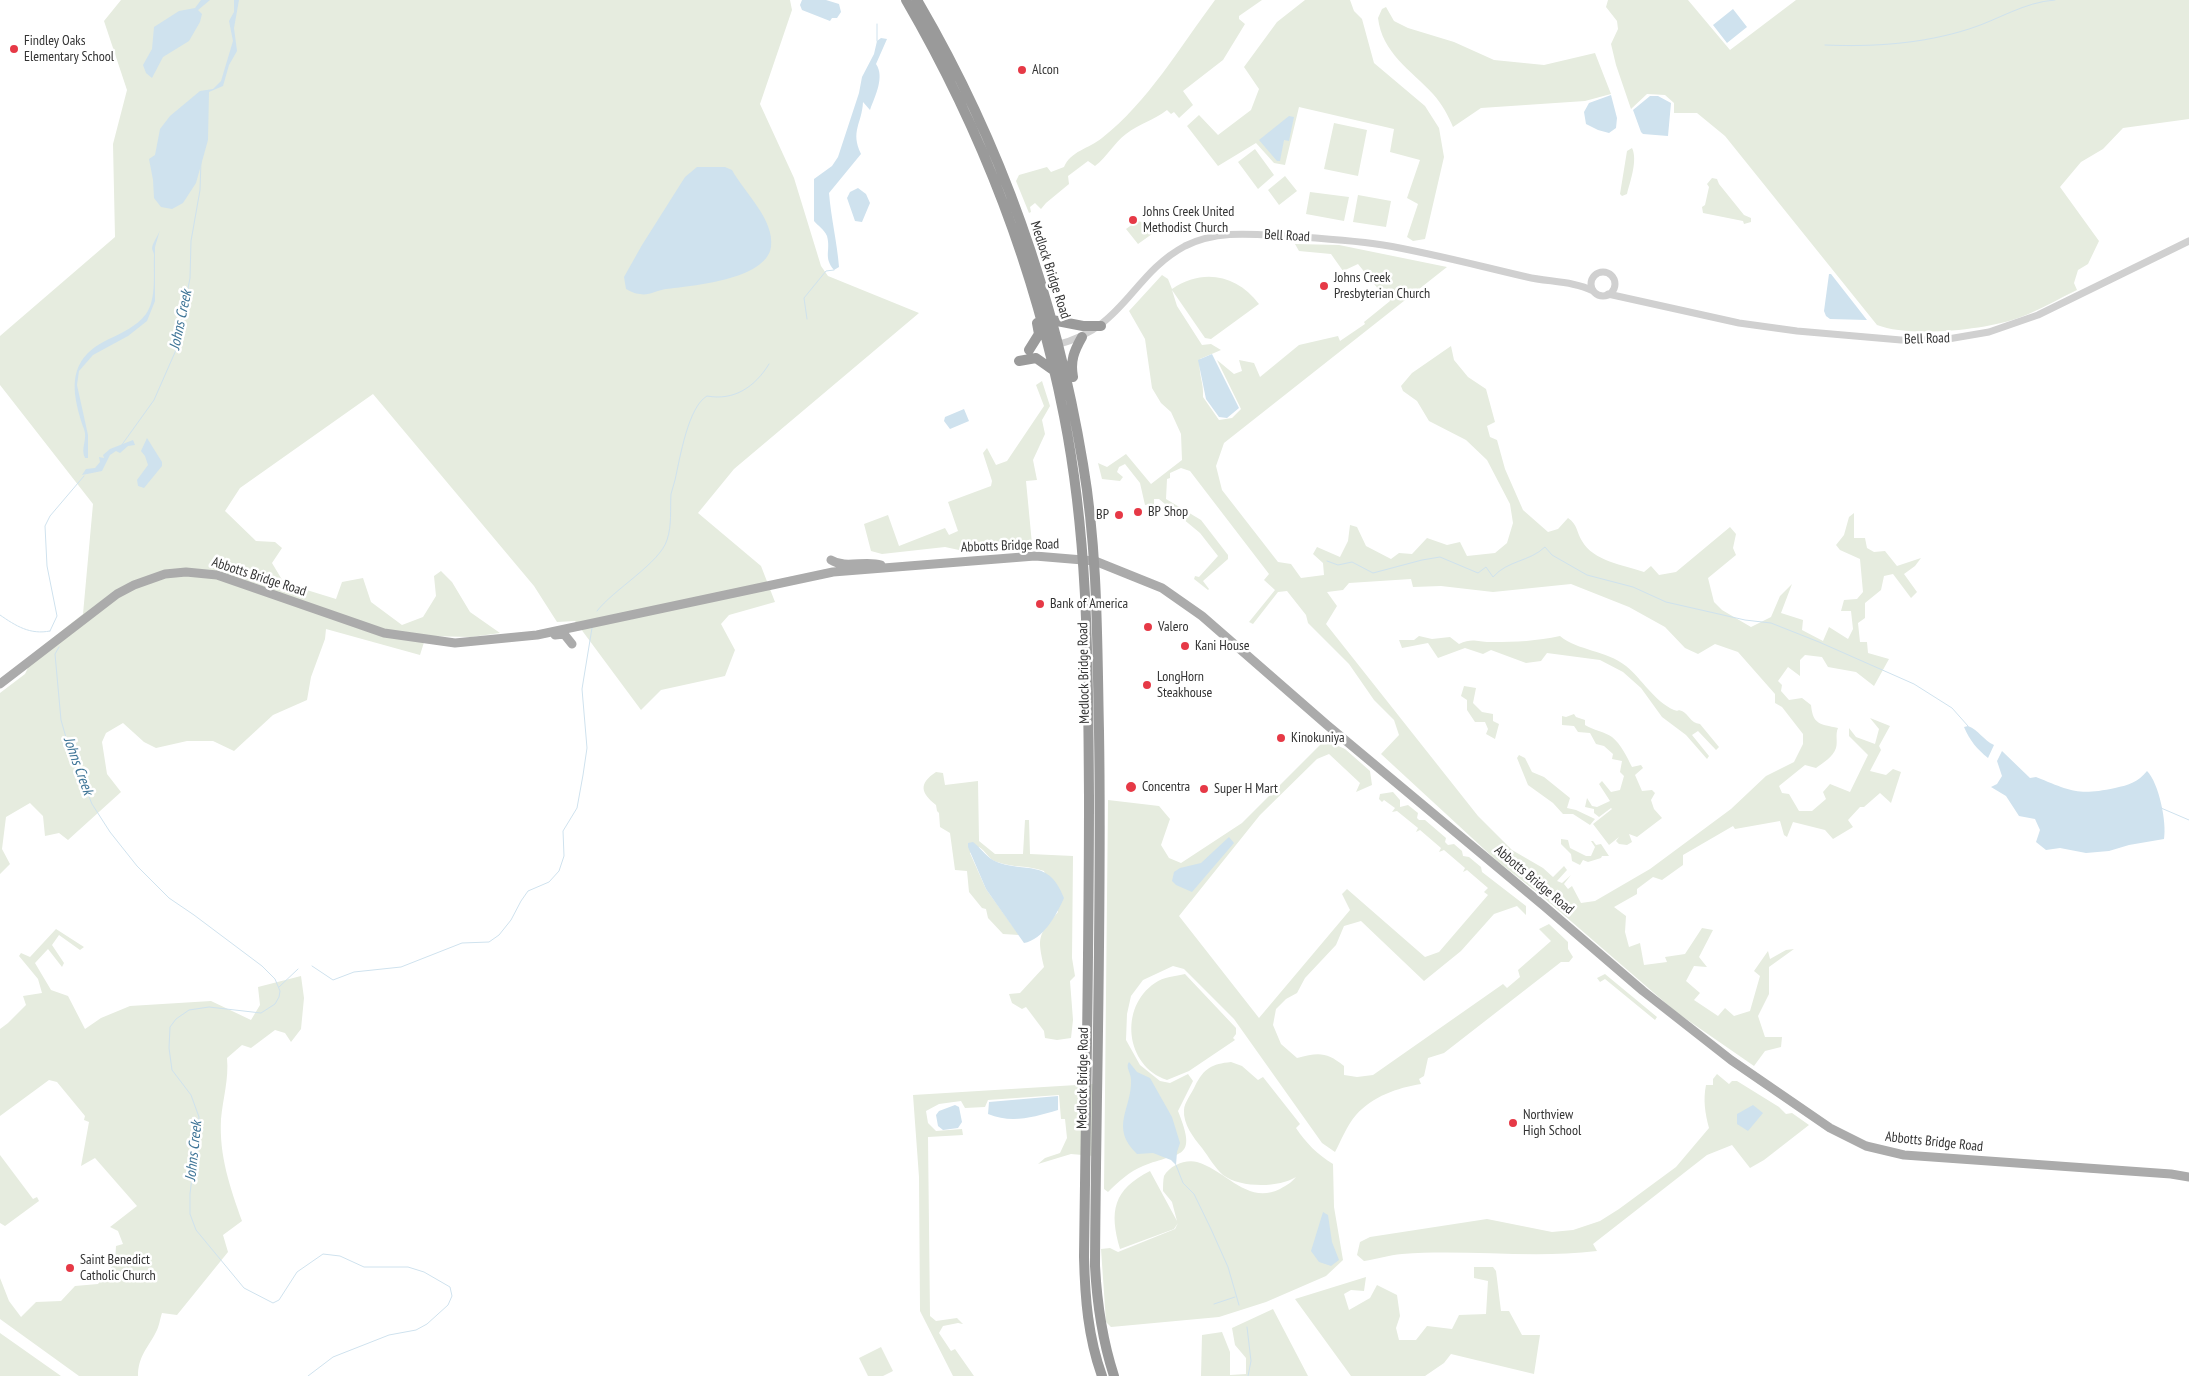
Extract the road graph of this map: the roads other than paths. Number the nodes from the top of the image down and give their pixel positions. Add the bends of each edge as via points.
1 (906, 0) edge
2 (917, 0) edge
3 (2189, 241) edge
4 (1022, 256) junction
5 (1594, 276) junction
6 (1614, 282) junction
7 (1560, 284) junction
8 (1593, 291) junction
9 (1608, 294) junction
10 (1646, 304) junction
11 (1052, 320) junction
12 (1101, 326) junction
13 (1082, 337) junction
14 (1053, 346) junction
15 (1029, 350) dead end
16 (1019, 361) dead end
17 (1054, 371) junction
18 (1076, 429) junction
19 (1083, 559) junction
20 (831, 560) dead end
21 (1095, 561) junction
22 (888, 567) junction
23 (537, 635) junction
24 (478, 642) junction
25 (572, 644) dead end
26 (517, 647) dead end
27 (0, 684) edge
28 (1910, 1147) dead end
29 (1967, 1160) junction
30 (2189, 1177) edge
31 (1102, 1376) edge
32 (1114, 1376) edge

1 - 4 highway, Medlock Bridge Road via 972,126
2 - 11 highway, Medlock Bridge Road via 985,128 1034,259
3 - 10 street, Bell Road via 2038,315 2003,328 1954,338 1901,340 1797,331
4 - 14 highway, Medlock Bridge Road
4 - 15 highway via 1022,270 1039,330 1038,338
5 - 6 street, Bell Road via 1607,272
5 - 7 street, Bell Road
5 - 8 street via 1591,283
6 - 9 street
6 - 10 street, Bell Road
7 - 8 street, Bell Road via 1579,285
7 - 12 street, Bell Road via 1384,245 1322,238 1226,234 1196,242 1169,256
8 - 9 street, Bell Road via 1603,296
9 - 10 street, Bell Road via 1622,295
11 - 12 highway
11 - 14 highway, Medlock Bridge Road
12 - 13 street, Bell Road
13 - 14 street, Bell Road
13 - 18 highway via 1070,365 1080,415
14 - 17 highway, Medlock Bridge Road
14 - 18 highway, Medlock Bridge Road
16 - 17 highway via 1036,358
17 - 19 highway, Medlock Bridge Road via 1070,450
18 - 21 highway, Medlock Bridge Road
19 - 21 main road, Abbotts Bridge Road
19 - 22 main road, Abbotts Bridge Road via 1035,556
19 - 31 highway, Medlock Bridge Road via 1088,652 1089,929 1084,1263 1085,1304 1093,1350
20 - 22 main road, Abbotts Bridge Road via 838,564 868,562
21 - 29 main road, Abbotts Bridge Road via 1158,586 1202,616 1643,991 1783,1097 1830,1128 1866,1146 1904,1155
21 - 32 highway, Medlock Bridge Road via 1099,769 1094,1266 1104,1344
22 - 23 main road, Abbotts Bridge Road via 800,578
23 - 24 main road, Abbotts Bridge Road
23 - 25 main road, Abbotts Bridge Road via 541,638 564,634
24 - 26 main road, Abbotts Bridge Road via 484,646 508,643
24 - 27 main road, Abbotts Bridge Road via 431,641 384,633 217,575 186,572 151,578 117,594
28 - 29 main road via 1916,1151
29 - 30 main road, Abbotts Bridge Road

